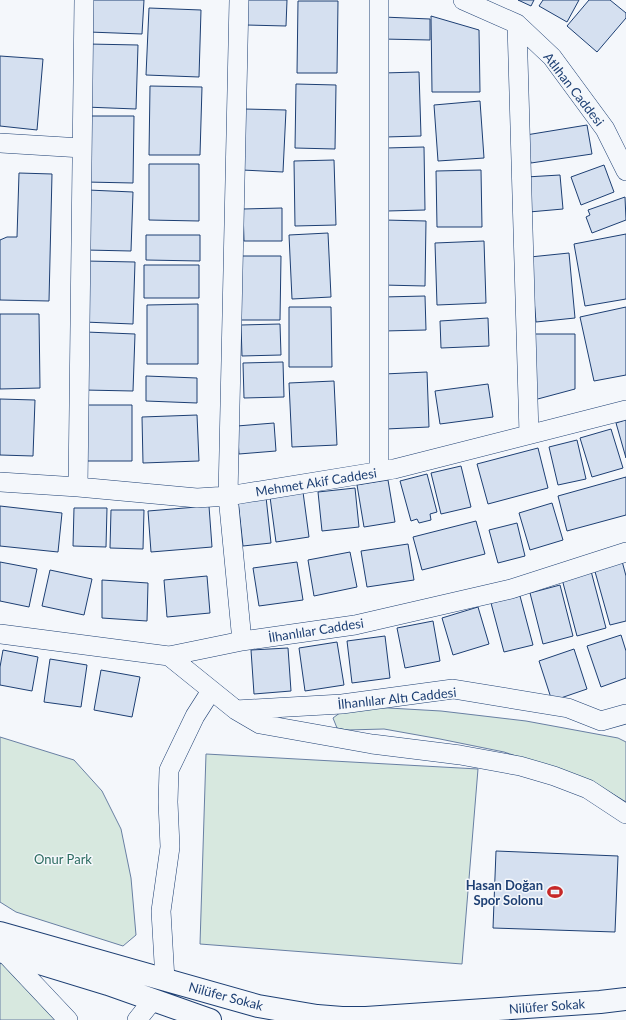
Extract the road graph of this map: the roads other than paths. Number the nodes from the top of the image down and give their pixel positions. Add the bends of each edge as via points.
1 (84, 0) edge
2 (239, 0) edge
3 (378, 0) edge
4 (463, 0) edge
5 (518, 24) junction
6 (0, 143) edge
7 (82, 148) junction
8 (626, 171) edge
9 (626, 410) edge
10 (529, 434) junction
11 (379, 471) junction
12 (0, 482) edge
13 (78, 487) junction
14 (228, 496) junction
15 (626, 552) edge
16 (0, 634) edge
17 (242, 641) junction
18 (169, 656) junction
19 (210, 691) junction
20 (236, 710) junction
21 (626, 714) edge
22 (626, 814) edge
23 (1, 946) edge
24 (165, 980) junction
25 (626, 999) edge
26 (153, 1000) junction
27 (68, 1020) edge
28 (137, 1020) edge
29 (210, 1020) edge

1 - 7 street
2 - 14 street
3 - 11 street
4 - 5 street, Atlıhan Caddesi
5 - 8 street, Atlıhan Caddesi via 552,57 605,129
5 - 10 street
6 - 7 street
7 - 13 street
9 - 10 street, Mehmet Akif Caddesi
10 - 11 street, Mehmet Akif Caddesi
11 - 14 street, Mehmet Akif Caddesi
12 - 13 street, Mehmet Akif Caddesi
13 - 14 street, Mehmet Akif Caddesi via 198,498
14 - 17 street
15 - 17 street, İlhanlılar Caddesi via 511,589 355,625
16 - 18 street, İlhanlılar Caddesi
17 - 18 street, İlhanlılar Caddesi
18 - 19 street
19 - 20 street
19 - 24 street via 169,770 170,847 161,911
20 - 21 street, İlhanlılar Altı Caddesi via 342,704 453,689 568,708 601,721
20 - 22 street via 260,724 520,766 588,790
23 - 24 main road, Nilüfer Sokak
23 - 26 main road, Nilüfer Sokak
23 - 27 street
24 - 25 main road, Nilüfer Sokak via 258,1006 342,1018 374,1018
26 - 28 street
26 - 29 main road, Nilüfer Sokak

